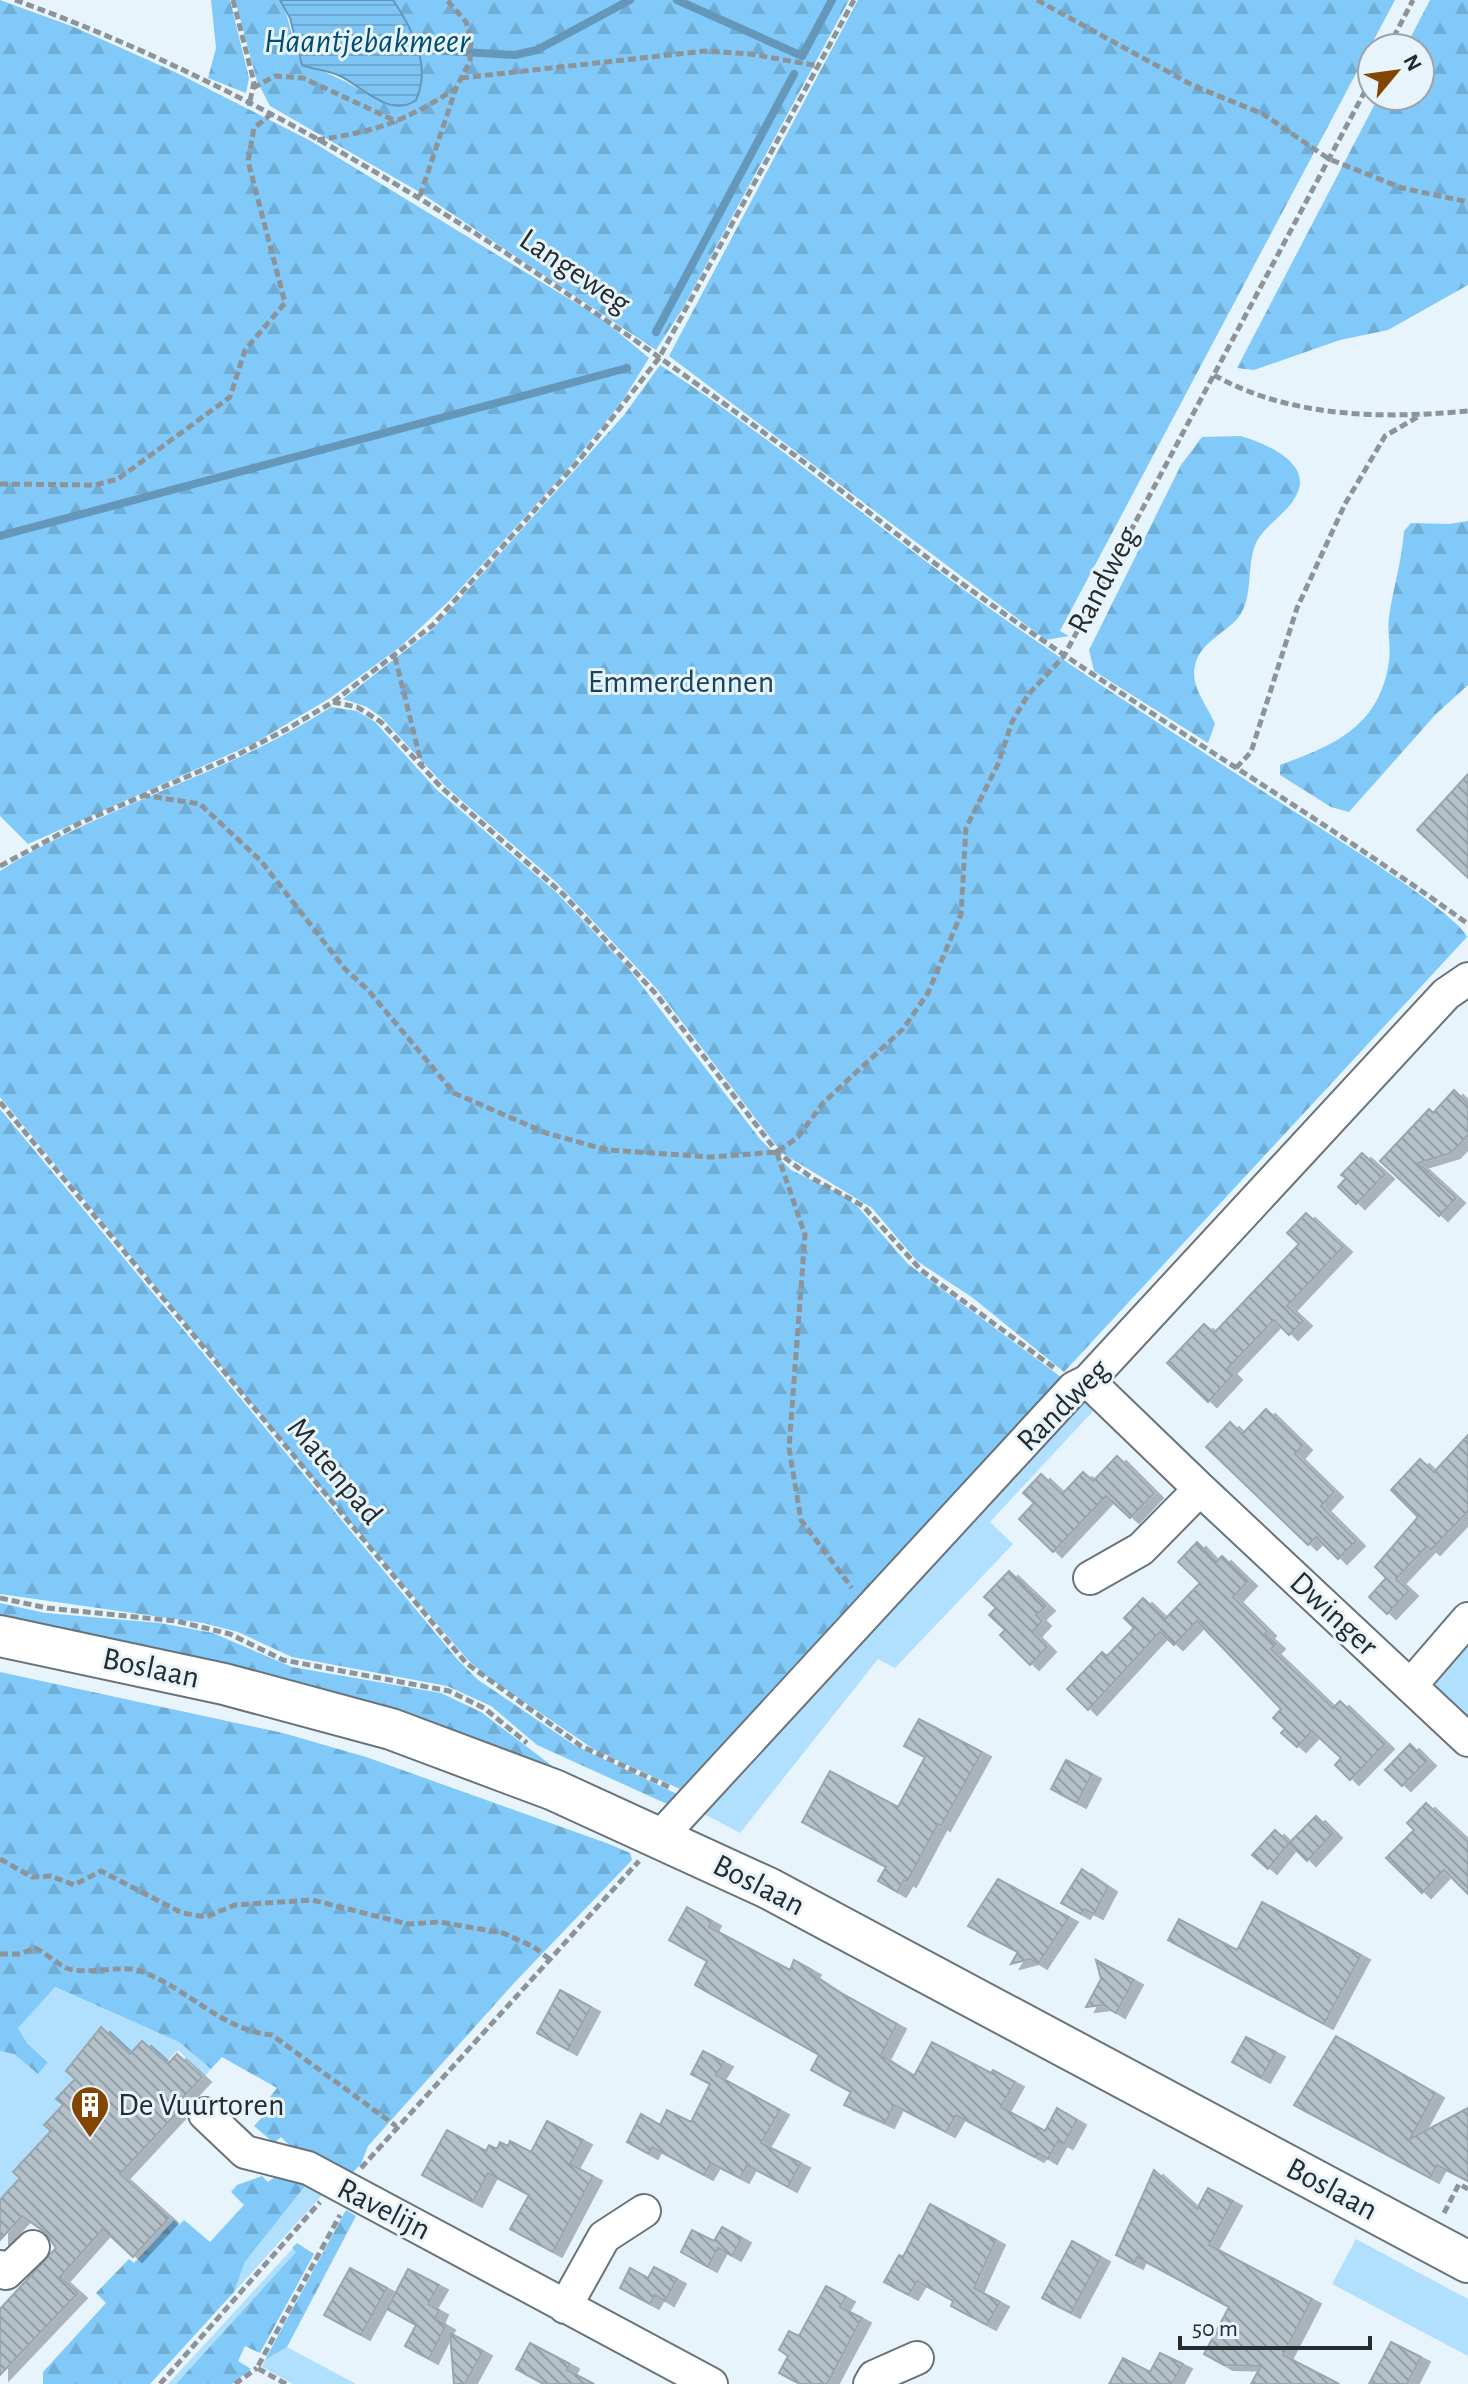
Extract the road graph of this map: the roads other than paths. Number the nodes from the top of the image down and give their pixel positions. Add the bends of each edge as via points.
1 (1468, 979) edge
2 (1081, 1385) junction
3 (1200, 1489) junction
4 (1090, 1578) dead end
5 (1468, 1619) edge
6 (0, 1636) edge
7 (1411, 1685) junction
8 (1468, 1740) edge
9 (653, 1846) junction
10 (205, 2114) dead end
11 (644, 2211) dead end
12 (33, 2247) dead end
13 (1468, 2262) edge
14 (0, 2267) edge
15 (565, 2307) junction
16 (917, 2358) dead end
17 (711, 2384) edge
18 (870, 2384) edge

1 - 2 street, Randweg via 1446,994
2 - 3 street, Dwinger
2 - 9 street, Randweg
3 - 4 street via 1141,1549
3 - 7 street, Dwinger
5 - 7 street
6 - 9 main road, Boslaan via 224,1684 391,1729 554,1790
7 - 8 street, Dwinger
9 - 13 main road, Boslaan via 768,1888
10 - 15 street, Ravelijn via 245,2152 308,2168
11 - 15 street via 604,2237
12 - 14 street via 6,2273
15 - 17 street, Ravelijn
16 - 18 street via 874,2377

